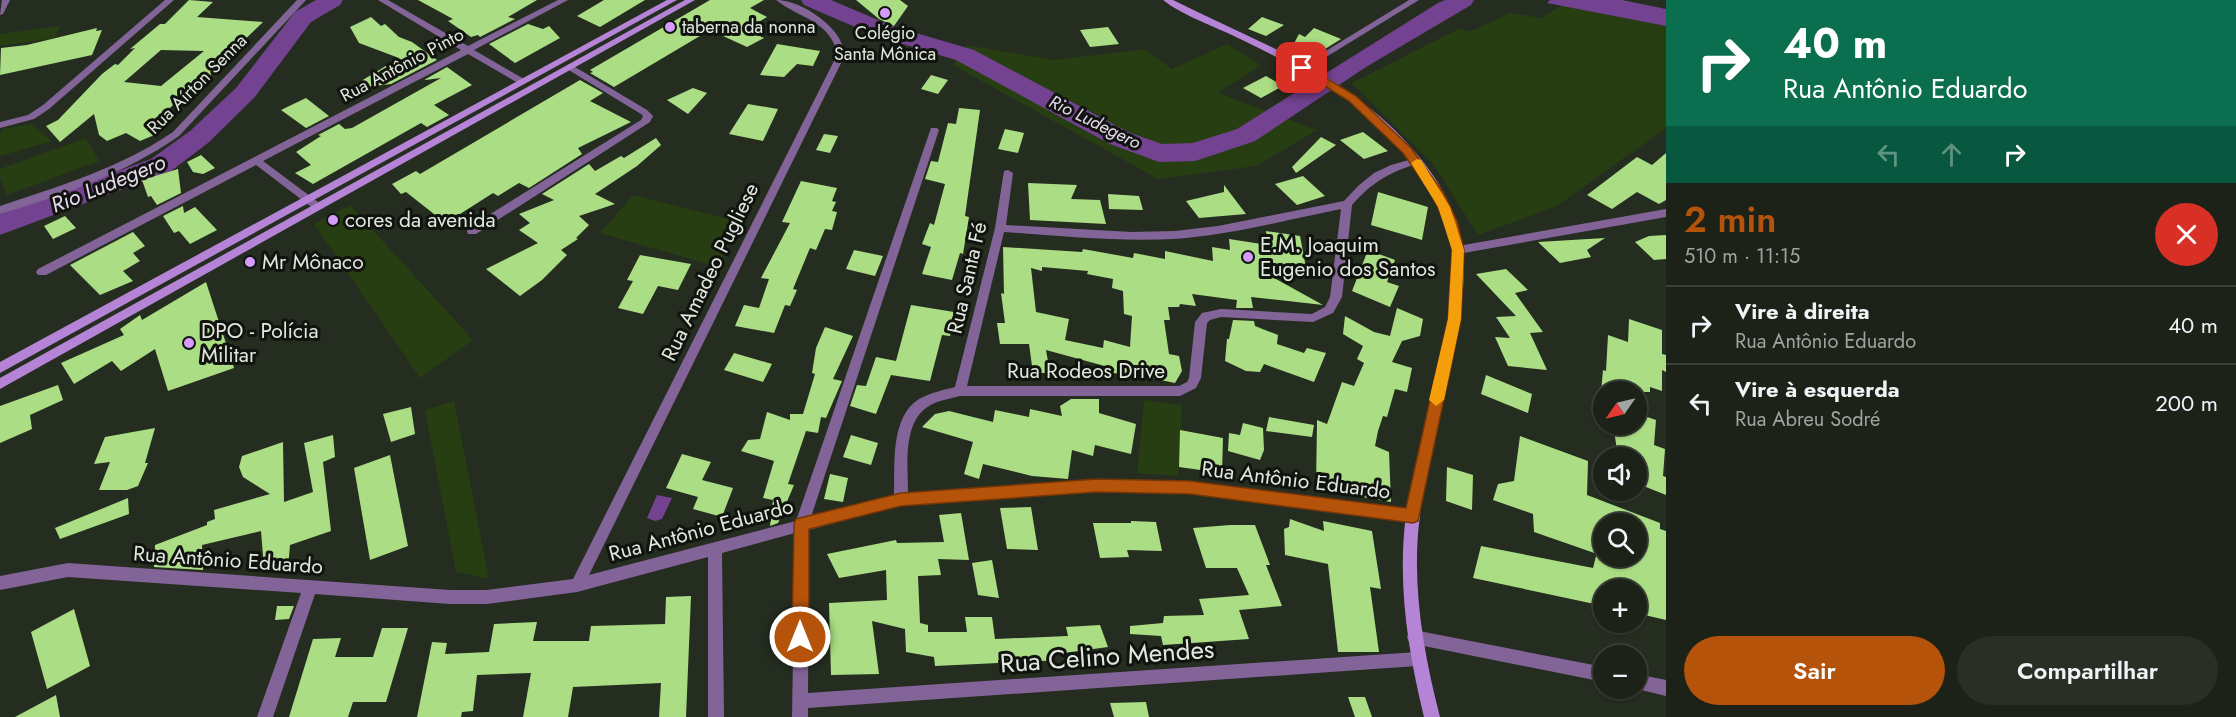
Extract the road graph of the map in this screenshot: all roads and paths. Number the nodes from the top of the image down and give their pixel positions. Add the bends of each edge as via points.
1 (6, 0) edge
2 (170, 0) edge
3 (302, 0) edge
4 (382, 0) edge
5 (564, 0) edge
6 (673, 0) edge
7 (691, 0) edge
8 (780, 0) edge
9 (1167, 0) edge
10 (1415, 0) edge
11 (0, 12) edge
12 (466, 49) junction
13 (570, 67) junction
14 (1302, 68) junction
15 (521, 81) junction
16 (0, 125) edge
17 (934, 130) dead end
18 (1416, 161) junction
19 (257, 162) junction
20 (1008, 173) dead end
21 (307, 199) junction
22 (1347, 204) junction
23 (318, 207) junction
24 (0, 210) edge
25 (1666, 213) edge
26 (1000, 228) junction
27 (472, 231) dead end
28 (1458, 250) junction
29 (42, 272) dead end
30 (0, 368) edge
31 (0, 384) edge
32 (960, 391) junction
33 (901, 499) junction
34 (1413, 516) junction
35 (802, 524) junction
36 (715, 548) junction
37 (0, 583) edge
38 (577, 585) junction
39 (310, 587) junction
40 (1414, 637) junction
41 (1417, 659) junction
42 (1593, 673) edge
43 (1647, 684) edge
44 (1666, 688) edge
45 (800, 709) edge
46 (265, 717) edge
47 (716, 717) edge
48 (1432, 717) edge

1 - 11 street
2 - 16 street via 150,11 46,107 30,117
3 - 24 street, Rua Aírton Senna via 176,134 161,145 113,170
4 - 12 street
5 - 12 street, Rua Antônio Pinto
6 - 15 main road
7 - 13 main road
8 - 38 street, Rua Amadeo Pugliese via 837,38 841,56
9 - 14 main road
10 - 14 street
12 - 15 street
12 - 19 street, Rua Antônio Pinto
13 - 23 main road
13 - 27 street via 644,112 648,116 645,122
14 - 18 main road via 1331,84 1377,119
15 - 21 main road
17 - 35 street
18 - 22 street via 1382,170
18 - 28 main road via 1437,192
19 - 21 street
19 - 29 street, Rua Antônio Pinto
20 - 26 street, Rua Santa Fé
21 - 23 street
21 - 30 main road
22 - 26 street via 1176,235
22 - 32 street, Rua Rodeos Drive via 1336,297 1329,310 1313,318 1221,313 1206,316 1201,322 1195,378 1186,388 1165,392
23 - 31 main road
25 - 28 street
26 - 32 street, Rua Santa Fé
28 - 34 main road via 1454,319
32 - 33 street, Rua Rodeos Drive via 933,398 918,407 909,421 903,442
33 - 34 street, Rua Antônio Eduardo via 1097,485 1190,487
33 - 35 street, Rua Antônio Eduardo
34 - 40 main road via 1410,586
35 - 36 street, Rua Antônio Eduardo
35 - 45 street
36 - 38 street, Rua Antônio Eduardo
36 - 47 street
37 - 39 street, Rua Antônio Eduardo via 68,570
38 - 39 street, Rua Antônio Eduardo via 487,597
39 - 46 street
40 - 41 main road
40 - 42 street
41 - 45 street, Rua Celino Mendes
41 - 48 main road
43 - 44 street

